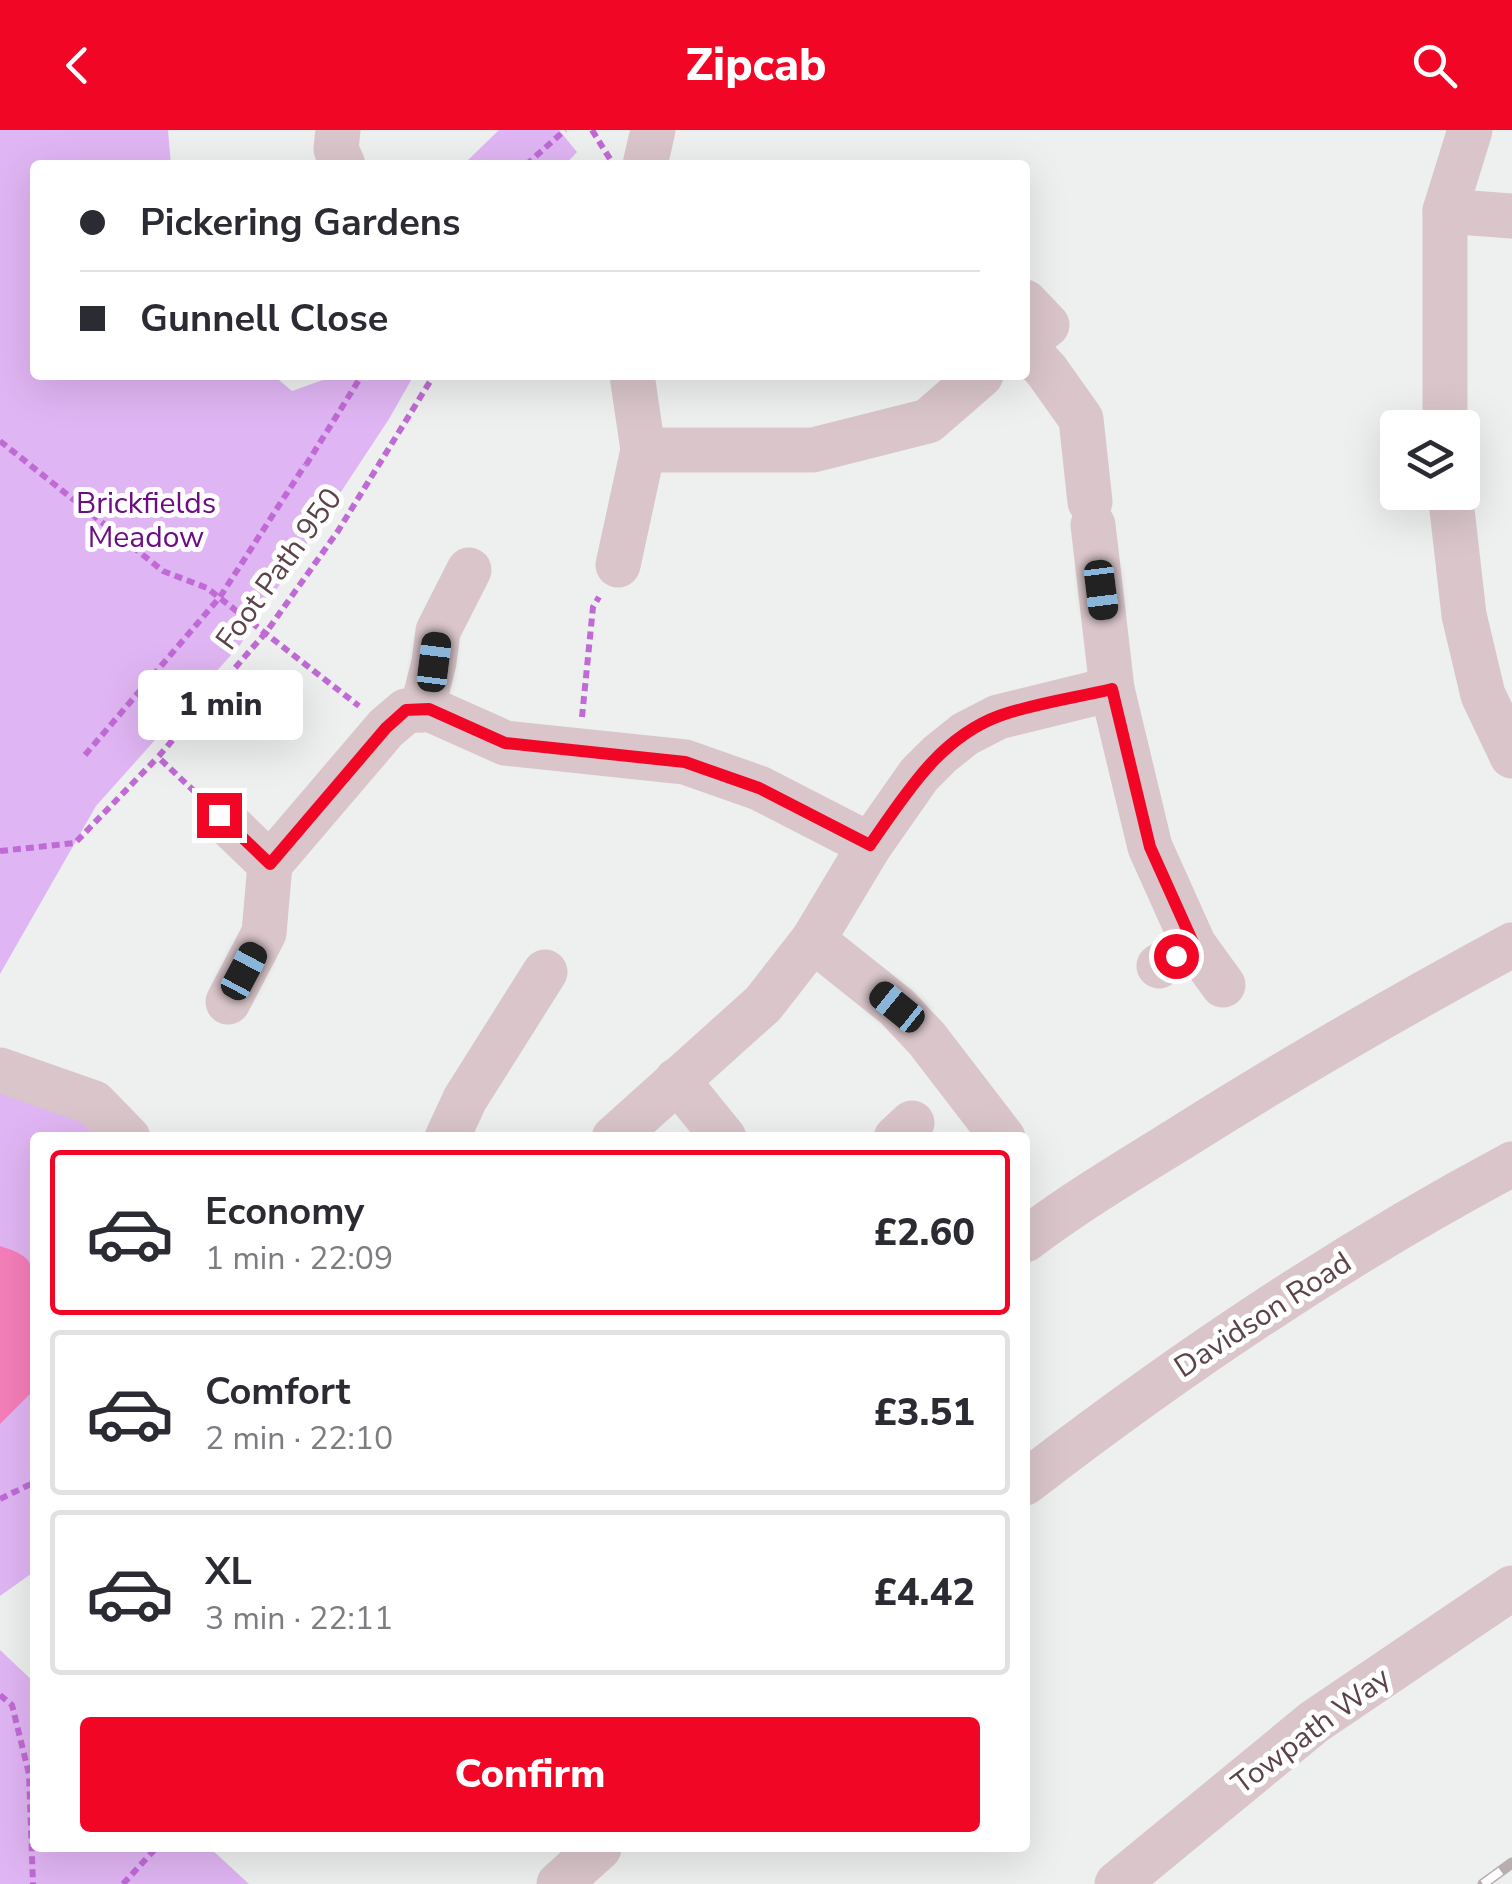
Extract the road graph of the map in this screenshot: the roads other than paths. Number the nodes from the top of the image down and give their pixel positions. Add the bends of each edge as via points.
1 (338, 130) edge
2 (654, 130) edge
3 (1470, 130) edge
4 (341, 160) edge
5 (646, 160) edge
6 (1445, 211) junction
7 (1512, 216) edge
8 (1030, 307) edge
9 (1030, 341) edge
10 (1030, 351) edge
11 (633, 380) edge
12 (975, 380) edge
13 (1445, 410) edge
14 (643, 450) junction
15 (1452, 510) edge
16 (618, 566) road end
17 (468, 570) dead end
18 (1112, 689) junction
19 (404, 719) junction
20 (1512, 756) edge
21 (219, 815) road end
22 (870, 845) junction
23 (270, 864) junction
24 (813, 940) junction
25 (1512, 945) edge
26 (545, 972) dead end
27 (1222, 985) dead end
28 (228, 1002) dead end
29 (0, 1070) edge
30 (678, 1080) junction
31 (456, 1118) edge
32 (122, 1132) edge
33 (621, 1132) edge
34 (719, 1132) edge
35 (998, 1132) edge
36 (1512, 1164) edge
37 (1030, 1236) edge
38 (1030, 1479) edge
39 (1512, 1588) edge
40 (595, 1852) edge
41 (559, 1884) edge
42 (1117, 1884) edge

1 - 4 street
2 - 5 street
3 - 6 street
6 - 7 street
6 - 13 street
8 - 9 street via 1047,326
10 - 18 street via 1081,419
11 - 14 street
12 - 14 street via 928,420 813,450
14 - 16 street
15 - 20 street via 1468,630 1484,695
17 - 19 street via 438,631 434,662
18 - 22 street via 998,716 966,734 919,775
18 - 27 street via 1176,956
19 - 22 street via 429,709 505,743 685,762 759,788
19 - 23 street
21 - 23 street
22 - 24 street
23 - 28 street via 264,933
24 - 30 street via 762,1004
24 - 35 street via 897,1007
25 - 37 street via 1270,1082
26 - 31 street
29 - 32 street via 94,1102
30 - 33 street
30 - 34 street
36 - 38 street, Davidson Road via 1336,1267 1137,1396
39 - 42 street, Towpath Way via 1314,1722
40 - 41 street

